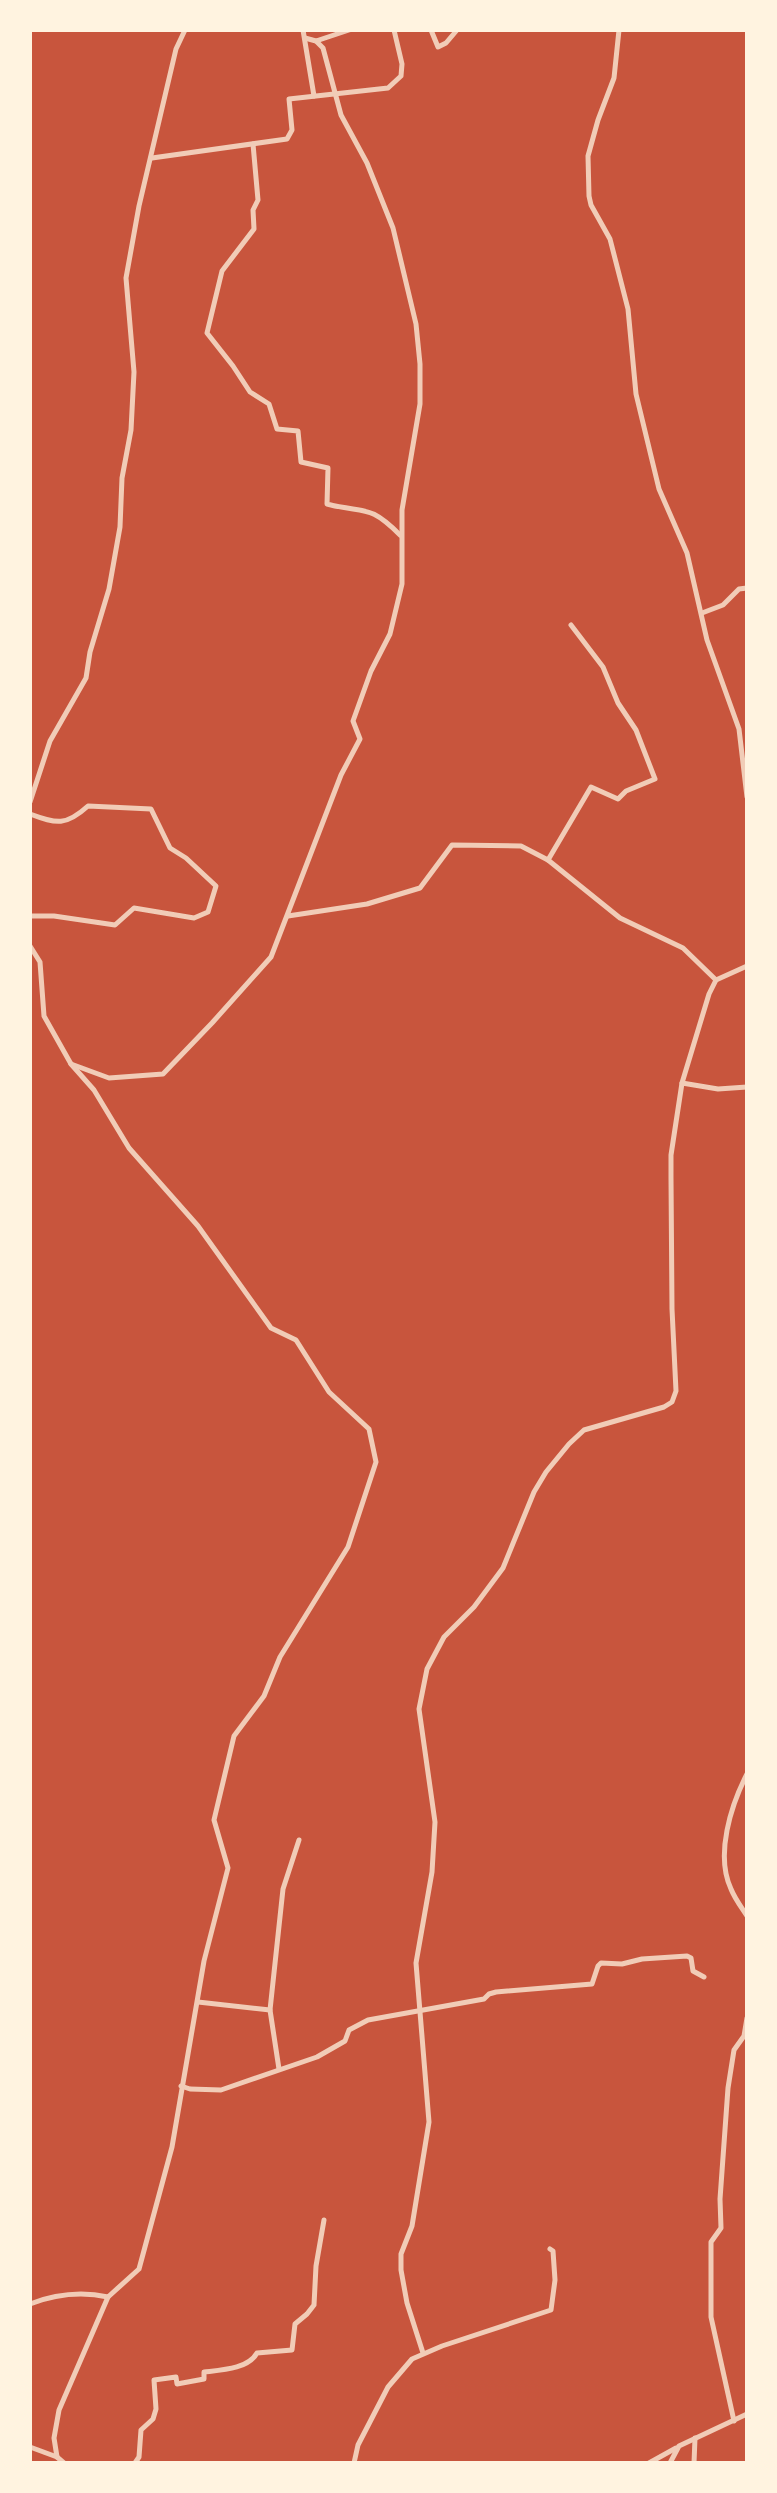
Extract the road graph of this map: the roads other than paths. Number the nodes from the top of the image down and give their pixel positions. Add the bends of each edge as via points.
1 (185, 30) edge
2 (303, 30) edge
3 (349, 30) edge
4 (394, 30) edge
5 (431, 30) edge
6 (457, 30) edge
7 (619, 30) edge
8 (305, 38) junction
9 (316, 41) junction
10 (335, 94) junction
11 (314, 96) junction
12 (253, 144) junction
13 (152, 158) junction
14 (401, 536) junction
15 (747, 588) edge
16 (702, 613) junction
17 (571, 625) dead end
18 (747, 797) edge
19 (30, 802) edge
20 (30, 814) edge
21 (548, 860) junction
22 (30, 916) edge
23 (288, 916) junction
24 (30, 946) edge
25 (747, 966) edge
26 (716, 980) junction
27 (71, 1064) junction
28 (682, 1083) junction
29 (747, 1087) edge
30 (747, 1774) edge
31 (299, 1840) dead end
32 (747, 1916) edge
33 (704, 1977) dead end
34 (198, 2002) junction
35 (270, 2010) junction
36 (419, 2010) junction
37 (747, 2018) edge
38 (279, 2069) junction
39 (181, 2086) junction
40 (324, 2220) dead end
41 (550, 2249) dead end
42 (108, 2297) junction
43 (30, 2304) edge
44 (423, 2353) junction
45 (747, 2414) edge
46 (734, 2421) junction
47 (695, 2438) junction
48 (679, 2446) junction
49 (30, 2447) edge
50 (57, 2457) junction
51 (64, 2463) edge
52 (135, 2463) edge
53 (354, 2463) edge
54 (649, 2463) edge
55 (670, 2463) edge
56 (694, 2463) edge

1 - 13 street
2 - 8 street
3 - 9 street
4 - 10 street via 401,76 388,88
5 - 6 street via 438,47
7 - 16 street via 614,78 588,156 589,196 610,239 628,309 636,394 659,489 687,553
8 - 9 street
8 - 11 street
9 - 10 street via 323,48
10 - 11 street
10 - 14 street via 389,214 416,324 420,404
11 - 12 street via 289,99 292,130 287,139
12 - 13 street
12 - 14 street via 258,200 254,229 222,271 207,333 250,392 269,404 277,429 298,431 302,463 328,468 327,504 370,510
13 - 19 street via 126,278 134,372 131,430 109,589 86,678 50,741
14 - 23 street via 402,584 390,634 353,721 360,739 341,775
15 - 16 street
16 - 18 street via 739,729
17 - 21 street via 603,667 655,779 618,799 591,787
20 - 22 street via 55,823 75,818 88,806 151,809 170,848 216,886 208,912 194,918 134,908 115,925
21 - 23 street via 521,846 452,845 420,888 367,904
21 - 26 street via 620,918 683,948
23 - 27 street via 271,957 163,1074 109,1078
24 - 27 street via 40,962 44,1016
25 - 26 street
26 - 28 street
27 - 34 street via 94,1090 129,1148 198,1226 271,1328 296,1340 329,1392 369,1429 376,1462 348,1547 280,1657 264,1696 234,1736 214,1820 228,1868
28 - 29 street
28 - 36 street via 671,1155 676,1391 672,1402 584,1430 569,1444 534,1492 503,1568 444,1637 427,1669 419,1709 435,1822 416,1963
30 - 32 street via 729,1823 724,1862 729,1887
31 - 35 street via 283,1889
33 - 36 street via 693,1971 687,1956 601,1963 592,1984 496,1992 484,1999
34 - 35 street
34 - 39 street
35 - 38 street
36 - 38 street via 368,2020 349,2030 334,2049
36 - 44 street via 429,2122 401,2270
37 - 46 street via 734,2050 721,2228 711,2242 711,2317
38 - 39 street via 221,2090
39 - 42 street via 172,2147 139,2269
40 - 52 street via 314,2305 295,2324 292,2350 257,2353 245,2365 204,2372 204,2379 177,2384 176,2377 154,2380 156,2409 141,2430
41 - 44 street via 555,2280 551,2310
42 - 43 street via 78,2292
42 - 50 street via 59,2410
44 - 53 street via 388,2387
45 - 46 street
46 - 47 street
47 - 48 street
47 - 56 street
48 - 54 street
48 - 55 street
49 - 50 street
50 - 51 street

